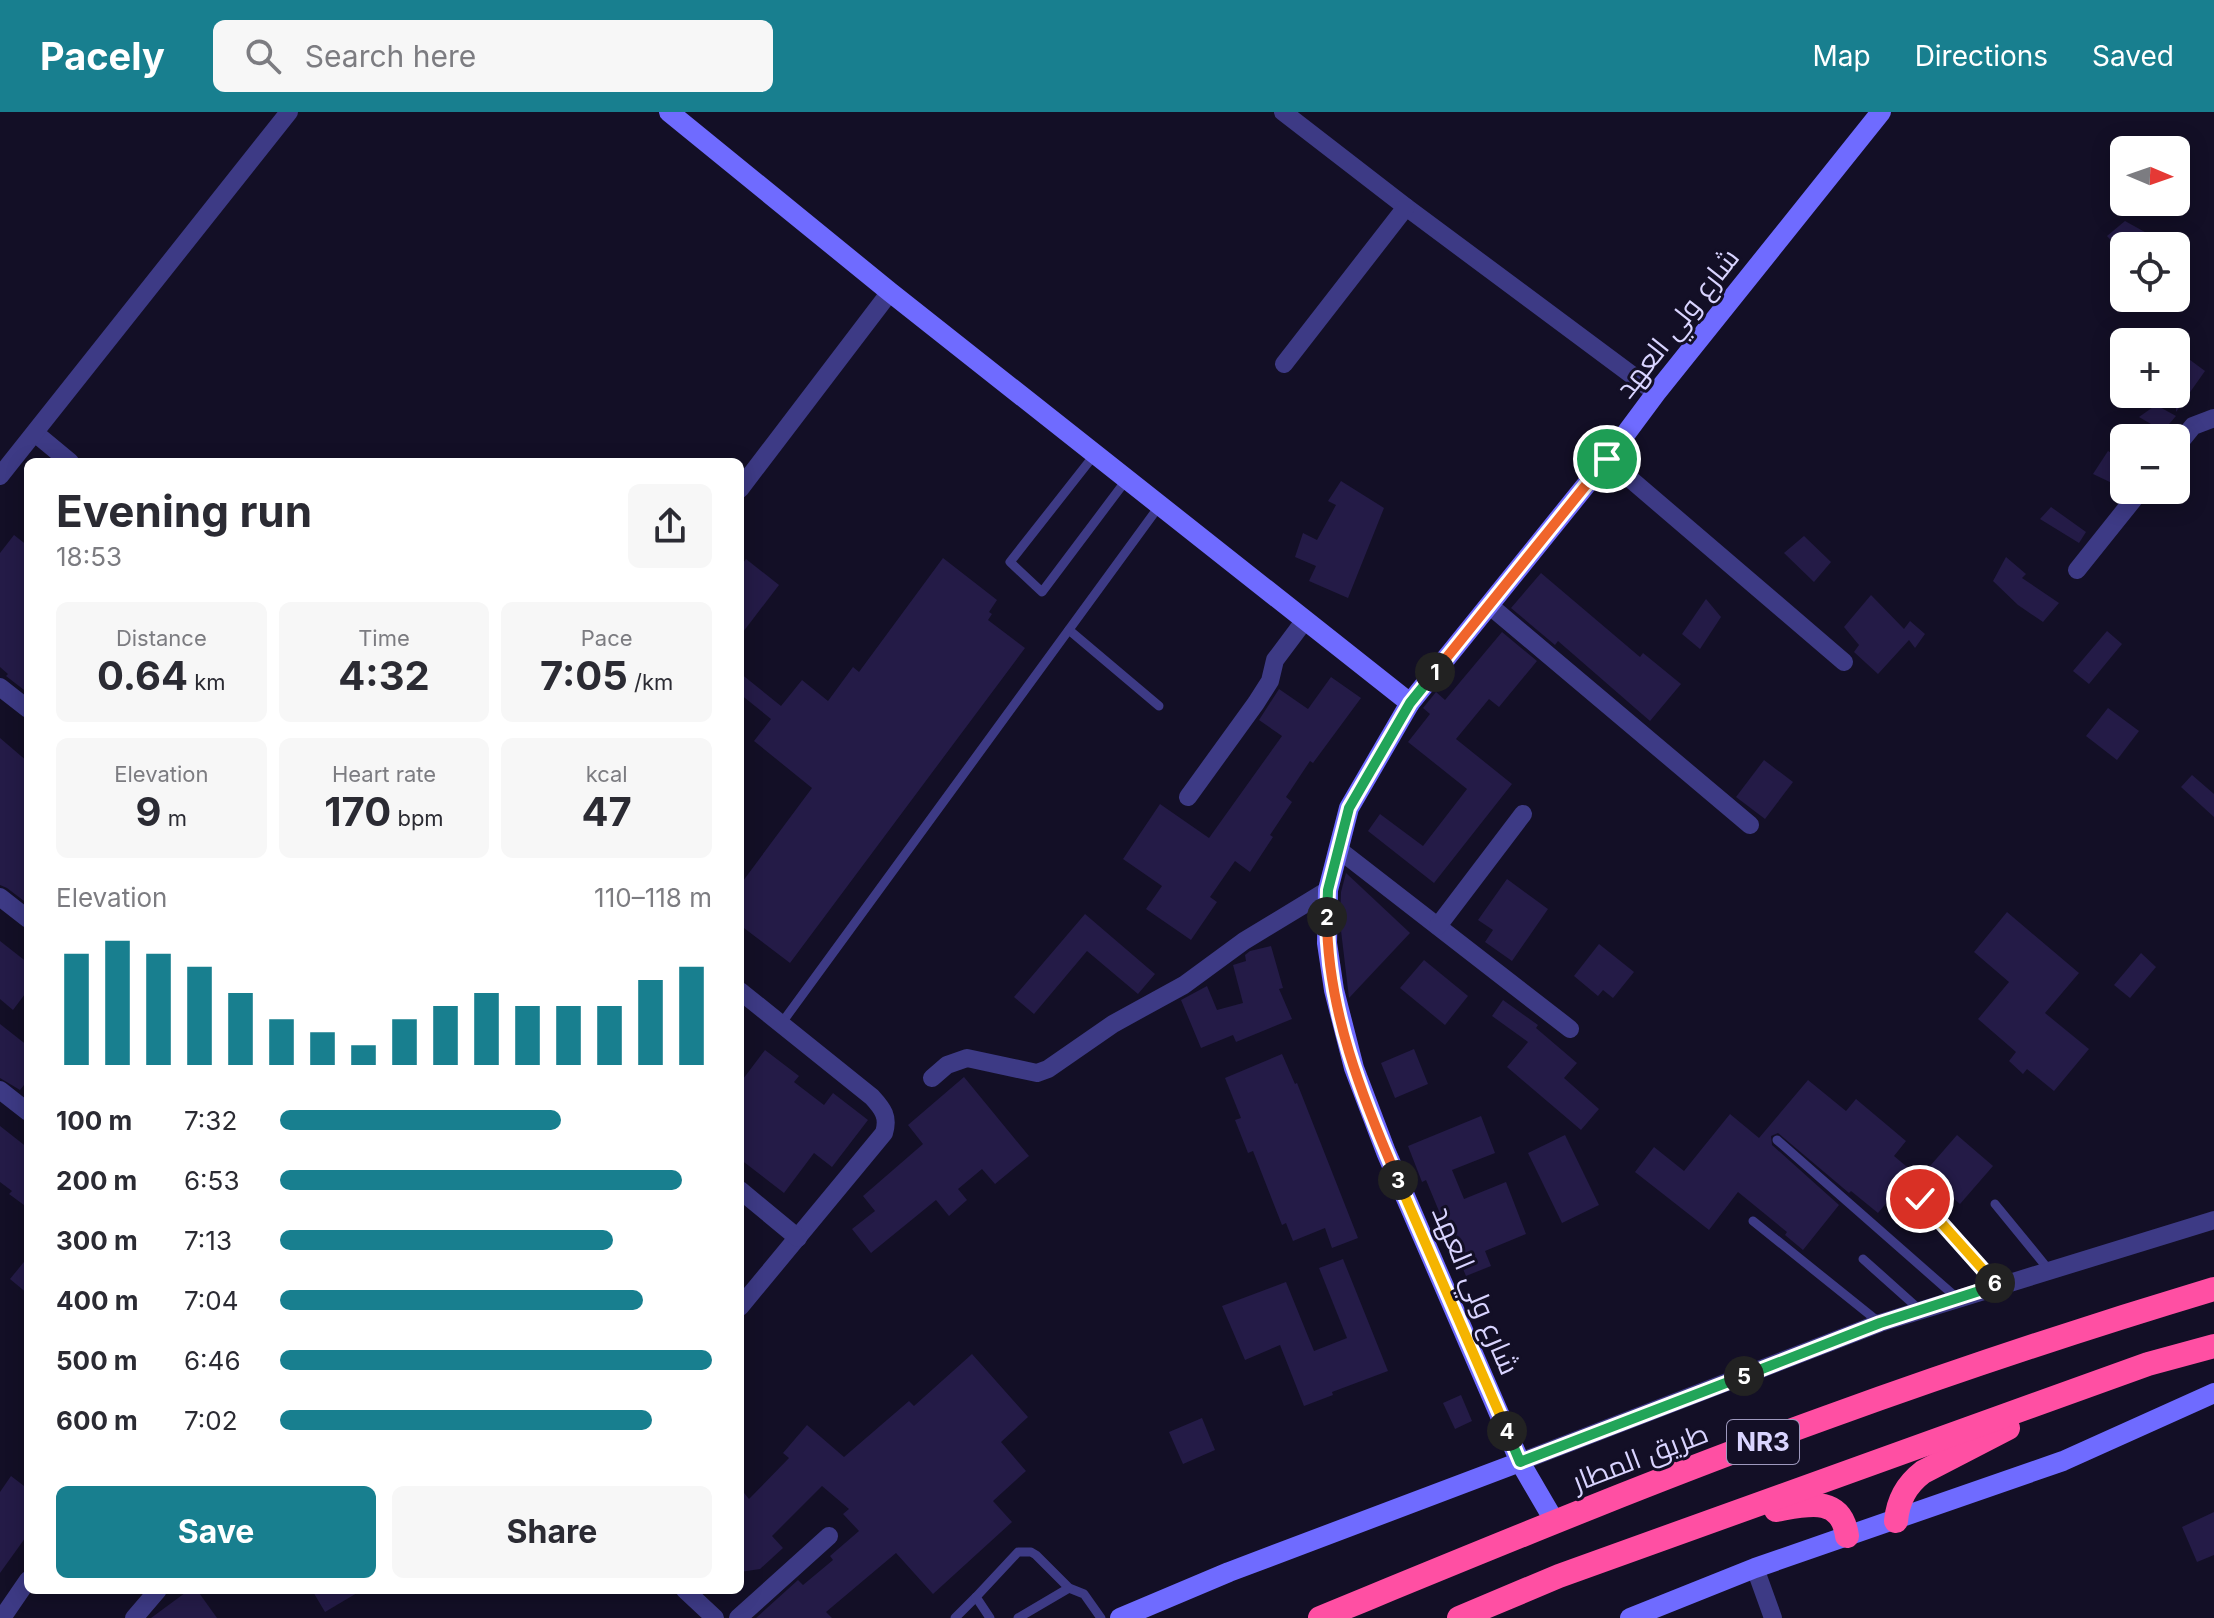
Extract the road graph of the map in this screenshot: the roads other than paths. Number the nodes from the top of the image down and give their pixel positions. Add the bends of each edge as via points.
1 (289, 112) edge
2 (669, 112) edge
3 (1283, 112) edge
4 (1881, 112) edge
5 (1406, 207) junction
6 (890, 292) junction
7 (1284, 364) dead end
8 (1656, 393) junction
9 (2214, 418) edge
10 (2190, 430) edge
11 (35, 433) junction
12 (1095, 454) junction
13 (65, 458) edge
14 (1607, 459) junction
15 (0, 476) edge
16 (1127, 479) junction
17 (744, 484) edge
18 (2130, 504) edge
19 (1160, 505) junction
20 (2077, 570) dead end
21 (1489, 605) junction
22 (1305, 620) junction
23 (1069, 630) junction
24 (1844, 662) dead end
25 (0, 687) edge
26 (1410, 703) junction
27 (24, 706) edge
28 (1159, 706) dead end
29 (1188, 797) dead end
30 (1523, 814) dead end
31 (1750, 825) dead end
32 (1338, 849) junction
33 (1328, 890) junction
34 (0, 897) edge
35 (24, 916) edge
36 (1438, 926) junction
37 (744, 994) edge
38 (781, 1024) junction
39 (1570, 1029) dead end
40 (932, 1078) dead end
41 (0, 1090) edge
42 (24, 1109) edge
43 (1777, 1140) dead end
44 (744, 1193) edge
45 (1920, 1199) dead end
46 (1995, 1204) dead end
47 (2214, 1220) edge
48 (1753, 1221) dead end
49 (798, 1238) junction
50 (1863, 1259) dead end
51 (2049, 1270) junction
52 (1998, 1285) junction
53 (2214, 1289) edge
54 (1957, 1298) junction
55 (744, 1302) edge
56 (1920, 1310) junction
57 (1880, 1323) junction
58 (2214, 1346) edge
59 (2091, 1385) junction
60 (2214, 1393) edge
61 (1520, 1462) junction
62 (1718, 1519) junction
63 (1896, 1521) junction
64 (1555, 1522) junction
65 (829, 1536) dead end
66 (1847, 1536) junction
67 (1755, 1568) junction
68 (24, 1586) edge
69 (1069, 1588) junction
70 (155, 1594) edge
71 (689, 1594) edge
72 (976, 1597) junction
73 (2, 1618) edge
74 (134, 1618) edge
75 (715, 1618) edge
76 (738, 1618) edge
77 (955, 1618) edge
78 (990, 1618) edge
79 (1018, 1618) edge
80 (1101, 1618) edge
81 (1120, 1618) edge
82 (1320, 1618) edge
83 (1459, 1618) edge
84 (1630, 1618) edge
85 (1773, 1618) edge

1 - 11 street
2 - 6 street
3 - 5 street
4 - 8 street, شارع ولي العهد
5 - 7 street
5 - 8 street
6 - 12 street
6 - 17 street
8 - 14 street, شارع ولي العهد
9 - 10 street
11 - 13 street
11 - 15 street
12 - 16 street
12 - 16 lane via 1010,562 1042,592
14 - 21 street, شارع ولي العهد
14 - 24 street
16 - 19 street
18 - 20 street
19 - 22 street
19 - 23 lane
21 - 26 street, شارع ولي العهد
21 - 31 street
22 - 26 street
22 - 29 street via 1275,660 1256,703
23 - 28 lane
23 - 38 lane
25 - 27 street
26 - 32 street, شارع ولي العهد via 1349,808
30 - 36 street
32 - 33 street, شارع ولي العهد
32 - 36 street
33 - 40 street via 1048,1069 1037,1073 967,1058
33 - 61 street, شارع ولي العهد via 1327,943 1354,1068
34 - 35 street
36 - 39 street
37 - 38 street
38 - 49 street via 872,1097 884,1110 887,1124
41 - 42 street
43 - 54 lane
44 - 49 street
45 - 52 lane
46 - 51 lane
47 - 51 street
48 - 57 lane
49 - 55 street
50 - 56 lane
51 - 52 street
52 - 54 street
53 - 64 highway, طريق المطار / NR3 via 1827,1417
54 - 56 street
56 - 57 street
57 - 61 street
58 - 59 highway, NR3
59 - 62 highway, NR3
59 - 63 highway via 1923,1472 1901,1499
60 - 63 street via 2063,1461
61 - 64 street, شارع ولي العهد
61 - 81 street
62 - 66 highway via 1819,1504 1840,1516
62 - 83 highway, NR3
63 - 66 street
64 - 82 highway, طريق المطار / NR3
65 - 76 street
66 - 67 street
67 - 84 street
67 - 85 street
68 - 73 street
69 - 72 lane via 1036,1555 1024,1551
69 - 79 lane
69 - 80 lane via 1084,1594
70 - 74 street
71 - 75 street
72 - 77 lane
72 - 78 lane

